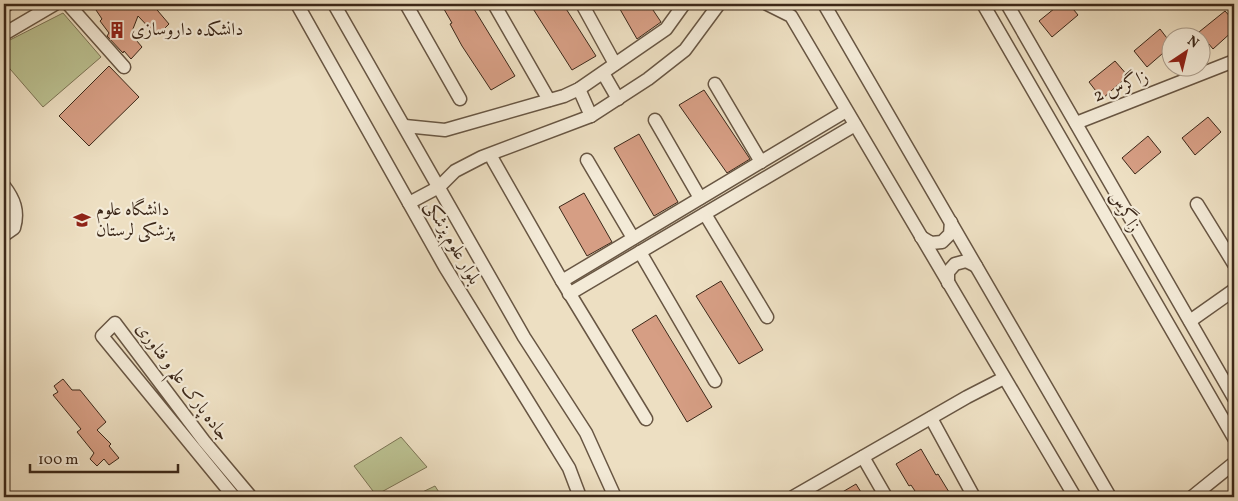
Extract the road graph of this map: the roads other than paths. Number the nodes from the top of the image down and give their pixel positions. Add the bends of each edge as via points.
1 (8, 4) edge
2 (54, 4) edge
3 (68, 4) edge
4 (297, 4) edge
5 (334, 4) edge
6 (406, 4) edge
7 (494, 4) edge
8 (582, 4) edge
9 (684, 4) edge
10 (732, 4) edge
11 (767, 4) edge
12 (824, 4) edge
13 (983, 4) edge
14 (1007, 4) edge
15 (718, 5) edge
16 (4, 6) edge
17 (4, 34) edge
18 (1234, 61) edge
19 (616, 64) junction
20 (124, 67) dead end
21 (602, 73) junction
22 (715, 84) dead end
23 (579, 89) junction
24 (618, 98) junction
25 (460, 99) dead end
26 (549, 100) junction
27 (846, 111) junction
28 (591, 116) junction
29 (655, 120) dead end
30 (1076, 123) junction
31 (405, 126) junction
32 (855, 126) junction
33 (493, 160) dead end
34 (588, 160) dead end
35 (761, 162) junction
36 (4, 186) edge
37 (438, 187) junction
38 (700, 198) junction
39 (409, 204) junction
40 (1197, 204) dead end
41 (705, 214) junction
42 (951, 222) junction
43 (4, 235) edge
44 (921, 237) junction
45 (633, 238) junction
46 (640, 252) junction
47 (1234, 264) edge
48 (976, 266) junction
49 (562, 281) junction
50 (948, 283) junction
51 (1234, 290) edge
52 (569, 294) junction
53 (767, 317) dead end
54 (1190, 321) junction
55 (1210, 356) junction
56 (1193, 367) junction
57 (1004, 378) junction
58 (715, 381) dead end
59 (1234, 398) edge
60 (931, 418) junction
61 (646, 419) dead end
62 (1234, 438) edge
63 (863, 457) junction
64 (1234, 463) edge
65 (234, 497) edge
66 (251, 497) edge
67 (580, 497) edge
68 (616, 497) edge
69 (793, 497) edge
70 (886, 497) edge
71 (974, 497) edge
72 (1075, 497) edge
73 (1110, 497) edge
74 (1192, 497) edge

1 - 16 street
2 - 17 street
3 - 20 street
4 - 39 street, بلوار علوم پزشکی
5 - 31 street, بلوار علوم پزشکی
6 - 25 street
7 - 26 street
8 - 19 street
9 - 19 street via 666,28
10 - 15 street
11 - 27 street via 791,16
12 - 42 street
13 - 56 street, زاگرس
14 - 30 street, زاگرس
15 - 24 street via 685,50
18 - 30 street, زاگرس 2
19 - 21 street
21 - 23 street
21 - 24 street
22 - 35 street
23 - 26 street
23 - 28 street
24 - 28 street
26 - 31 street via 445,130
27 - 32 street
27 - 35 street
28 - 37 street via 482,157 455,171
29 - 38 street
30 - 54 street, زاگرس
31 - 37 street, بلوار علوم پزشکی
32 - 41 street
32 - 44 street
33 - 49 street
34 - 45 street
35 - 38 street
36 - 43 street via 17,214 14,228
37 - 39 street
37 - 68 street, بلوار علوم پزشکی via 524,337 586,433
38 - 45 street
39 - 67 street, بلوار علوم پزشکی via 569,468
40 - 47 street
41 - 46 street
41 - 53 street
42 - 44 street via 950,234 942,242 931,243
42 - 48 street
44 - 50 street
45 - 49 street
46 - 52 street
46 - 58 street
48 - 50 street via 966,262 955,264 948,272
48 - 73 street
49 - 52 street
50 - 57 street
51 - 54 street
52 - 61 street
54 - 55 street, زاگرس
55 - 56 street via 1210,363 1205,368
55 - 59 street, زاگرس
56 - 62 street, زاگرس
57 - 60 street
57 - 72 street
60 - 63 street
60 - 71 street
63 - 69 street
63 - 70 street
64 - 74 street
65 - 66 street, جاده پارک علم و فناوری via 102,336 115,323 204,441

